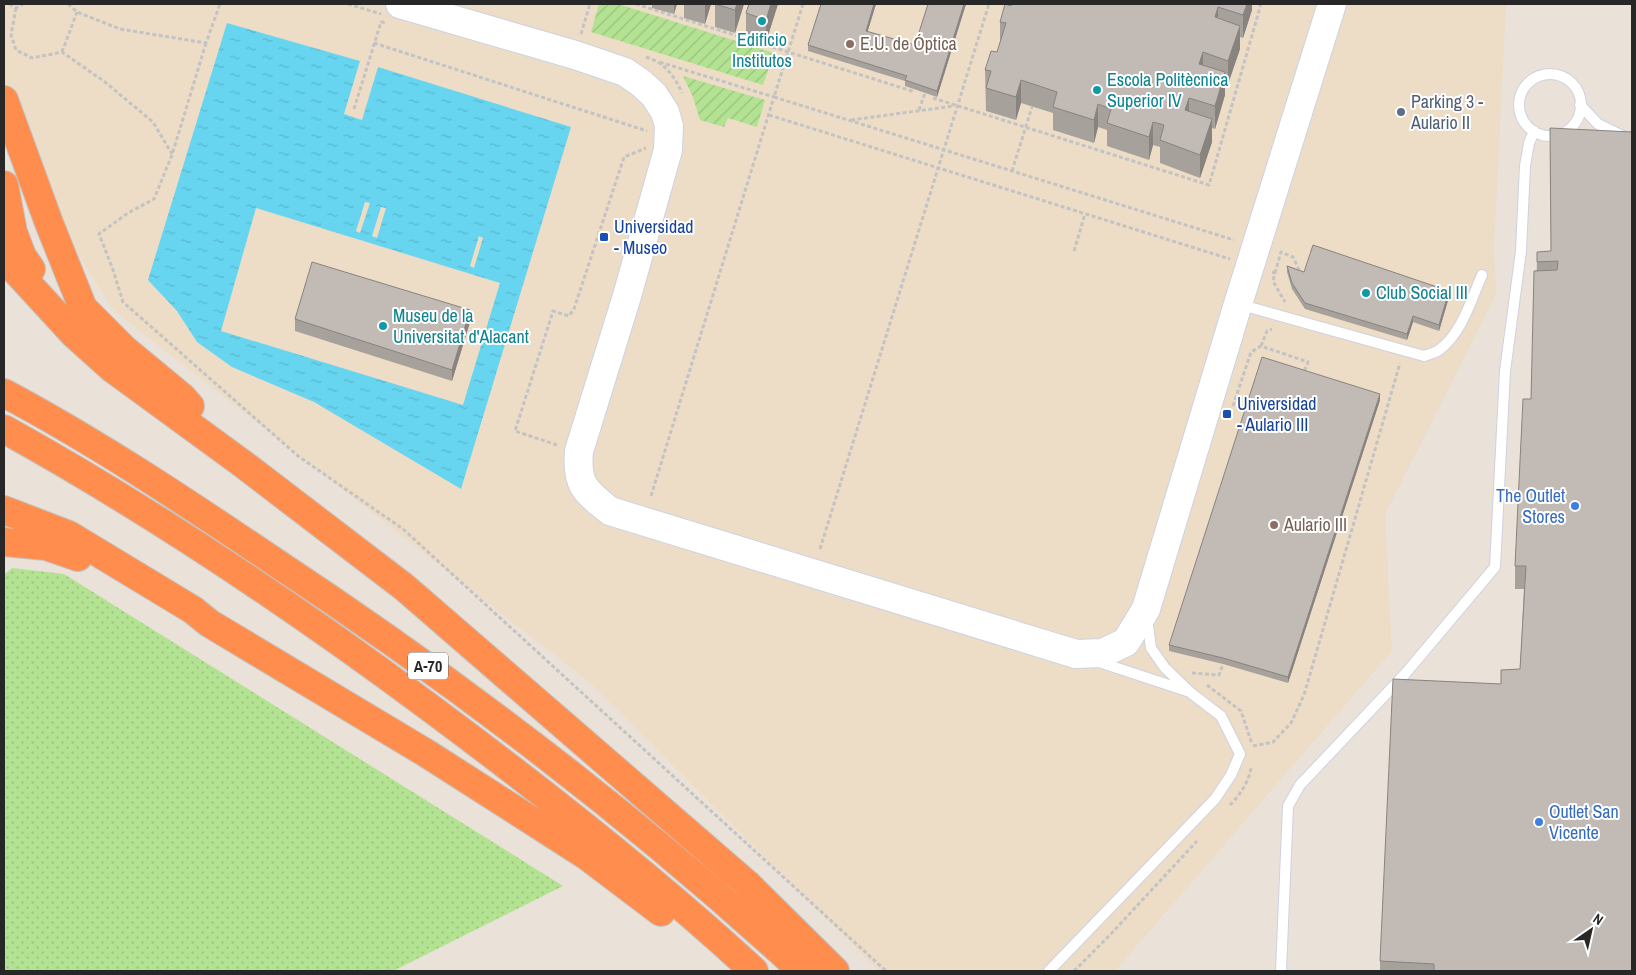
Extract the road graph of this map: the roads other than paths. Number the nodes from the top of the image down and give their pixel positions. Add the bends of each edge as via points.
1 (1332, 4) edge
2 (388, 13) edge
3 (4, 100) edge
4 (1580, 105) junction
5 (1534, 131) junction
6 (1562, 133) junction
7 (1629, 137) edge
8 (1577, 138) edge
9 (1607, 140) edge
10 (4, 185) edge
11 (4, 252) edge
12 (1482, 275) dead end
13 (1238, 304) junction
14 (13, 398) edge
15 (5, 430) edge
16 (243, 464) junction
17 (4, 510) edge
18 (4, 542) edge
19 (1146, 609) junction
20 (209, 623) junction
21 (1076, 654) junction
22 (1191, 693) junction
23 (747, 965) edge
24 (802, 971) edge
25 (835, 971) edge
26 (1049, 971) edge
27 (1281, 971) edge

1 - 13 street
2 - 21 street via 575,55 625,72 654,95 665,112 670,126 668,150 579,451 578,468 588,494 610,511
3 - 16 highway via 82,308 124,349 182,397
4 - 5 lane via 1577,90 1561,76 1543,74 1530,80 1521,93 1519,109 1522,119
4 - 6 lane via 1576,121
4 - 7 lane via 1598,124
5 - 6 lane via 1549,136
5 - 27 lane via 1525,166 1520,251 1505,371 1495,567 1405,674 1300,785 1288,806
6 - 8 lane
7 - 9 lane
10 - 16 highway via 13,232 22,256 41,284 90,336
11 - 16 highway via 17,272 74,334 113,369
12 - 13 lane via 1449,341 1437,352 1424,356
13 - 19 street
14 - 24 highway, A-70 via 152,480 439,674 659,846
15 - 23 highway, A-70 via 61,460 189,540 363,658 550,797 626,858
16 - 25 highway via 404,587 747,884
17 - 20 highway via 68,535 193,610
18 - 20 highway via 46,546 74,555 188,617
19 - 21 street via 1126,642 1103,653
19 - 22 lane via 1151,648 1165,668
20 - 23 highway via 426,753 587,856 675,922
21 - 22 lane
22 - 26 lane via 1221,716 1240,754 1231,775 1215,799

